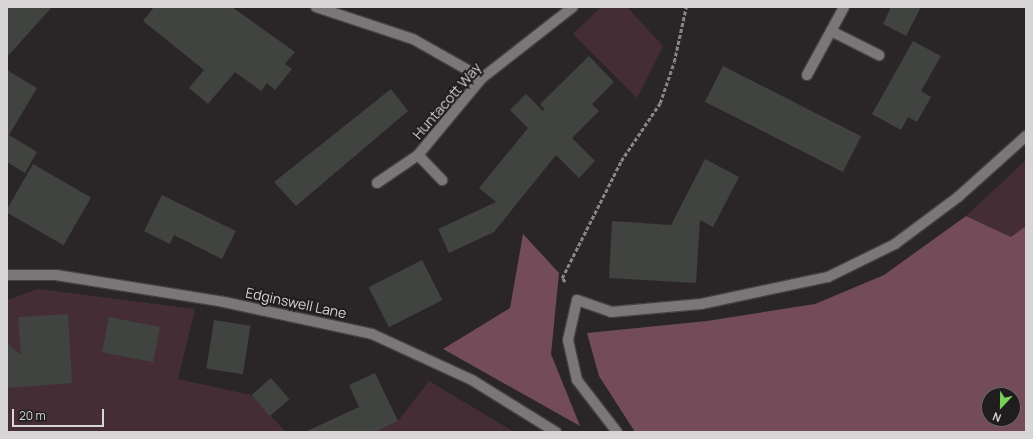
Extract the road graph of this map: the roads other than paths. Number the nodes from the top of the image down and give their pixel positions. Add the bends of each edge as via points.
1 (316, 7) edge
2 (573, 7) edge
3 (844, 7) edge
4 (831, 31) junction
5 (878, 55) dead end
6 (807, 76) dead end
7 (482, 78) junction
8 (1026, 136) edge
9 (418, 156) junction
10 (442, 180) dead end
11 (377, 183) dead end
12 (8, 274) edge
13 (556, 432) edge
14 (617, 432) edge

1 - 7 street via 413,39
2 - 7 street, Huntacott Way
3 - 4 street
4 - 5 street
4 - 6 street
7 - 9 street, Huntacott Way
8 - 14 street via 958,197 895,244 828,277 701,304 611,312 577,300 568,340 577,380
9 - 10 street, Huntacott Way
9 - 11 street, Huntacott Way
12 - 13 street, Edginswell Lane via 56,275 224,302 372,334 472,380

